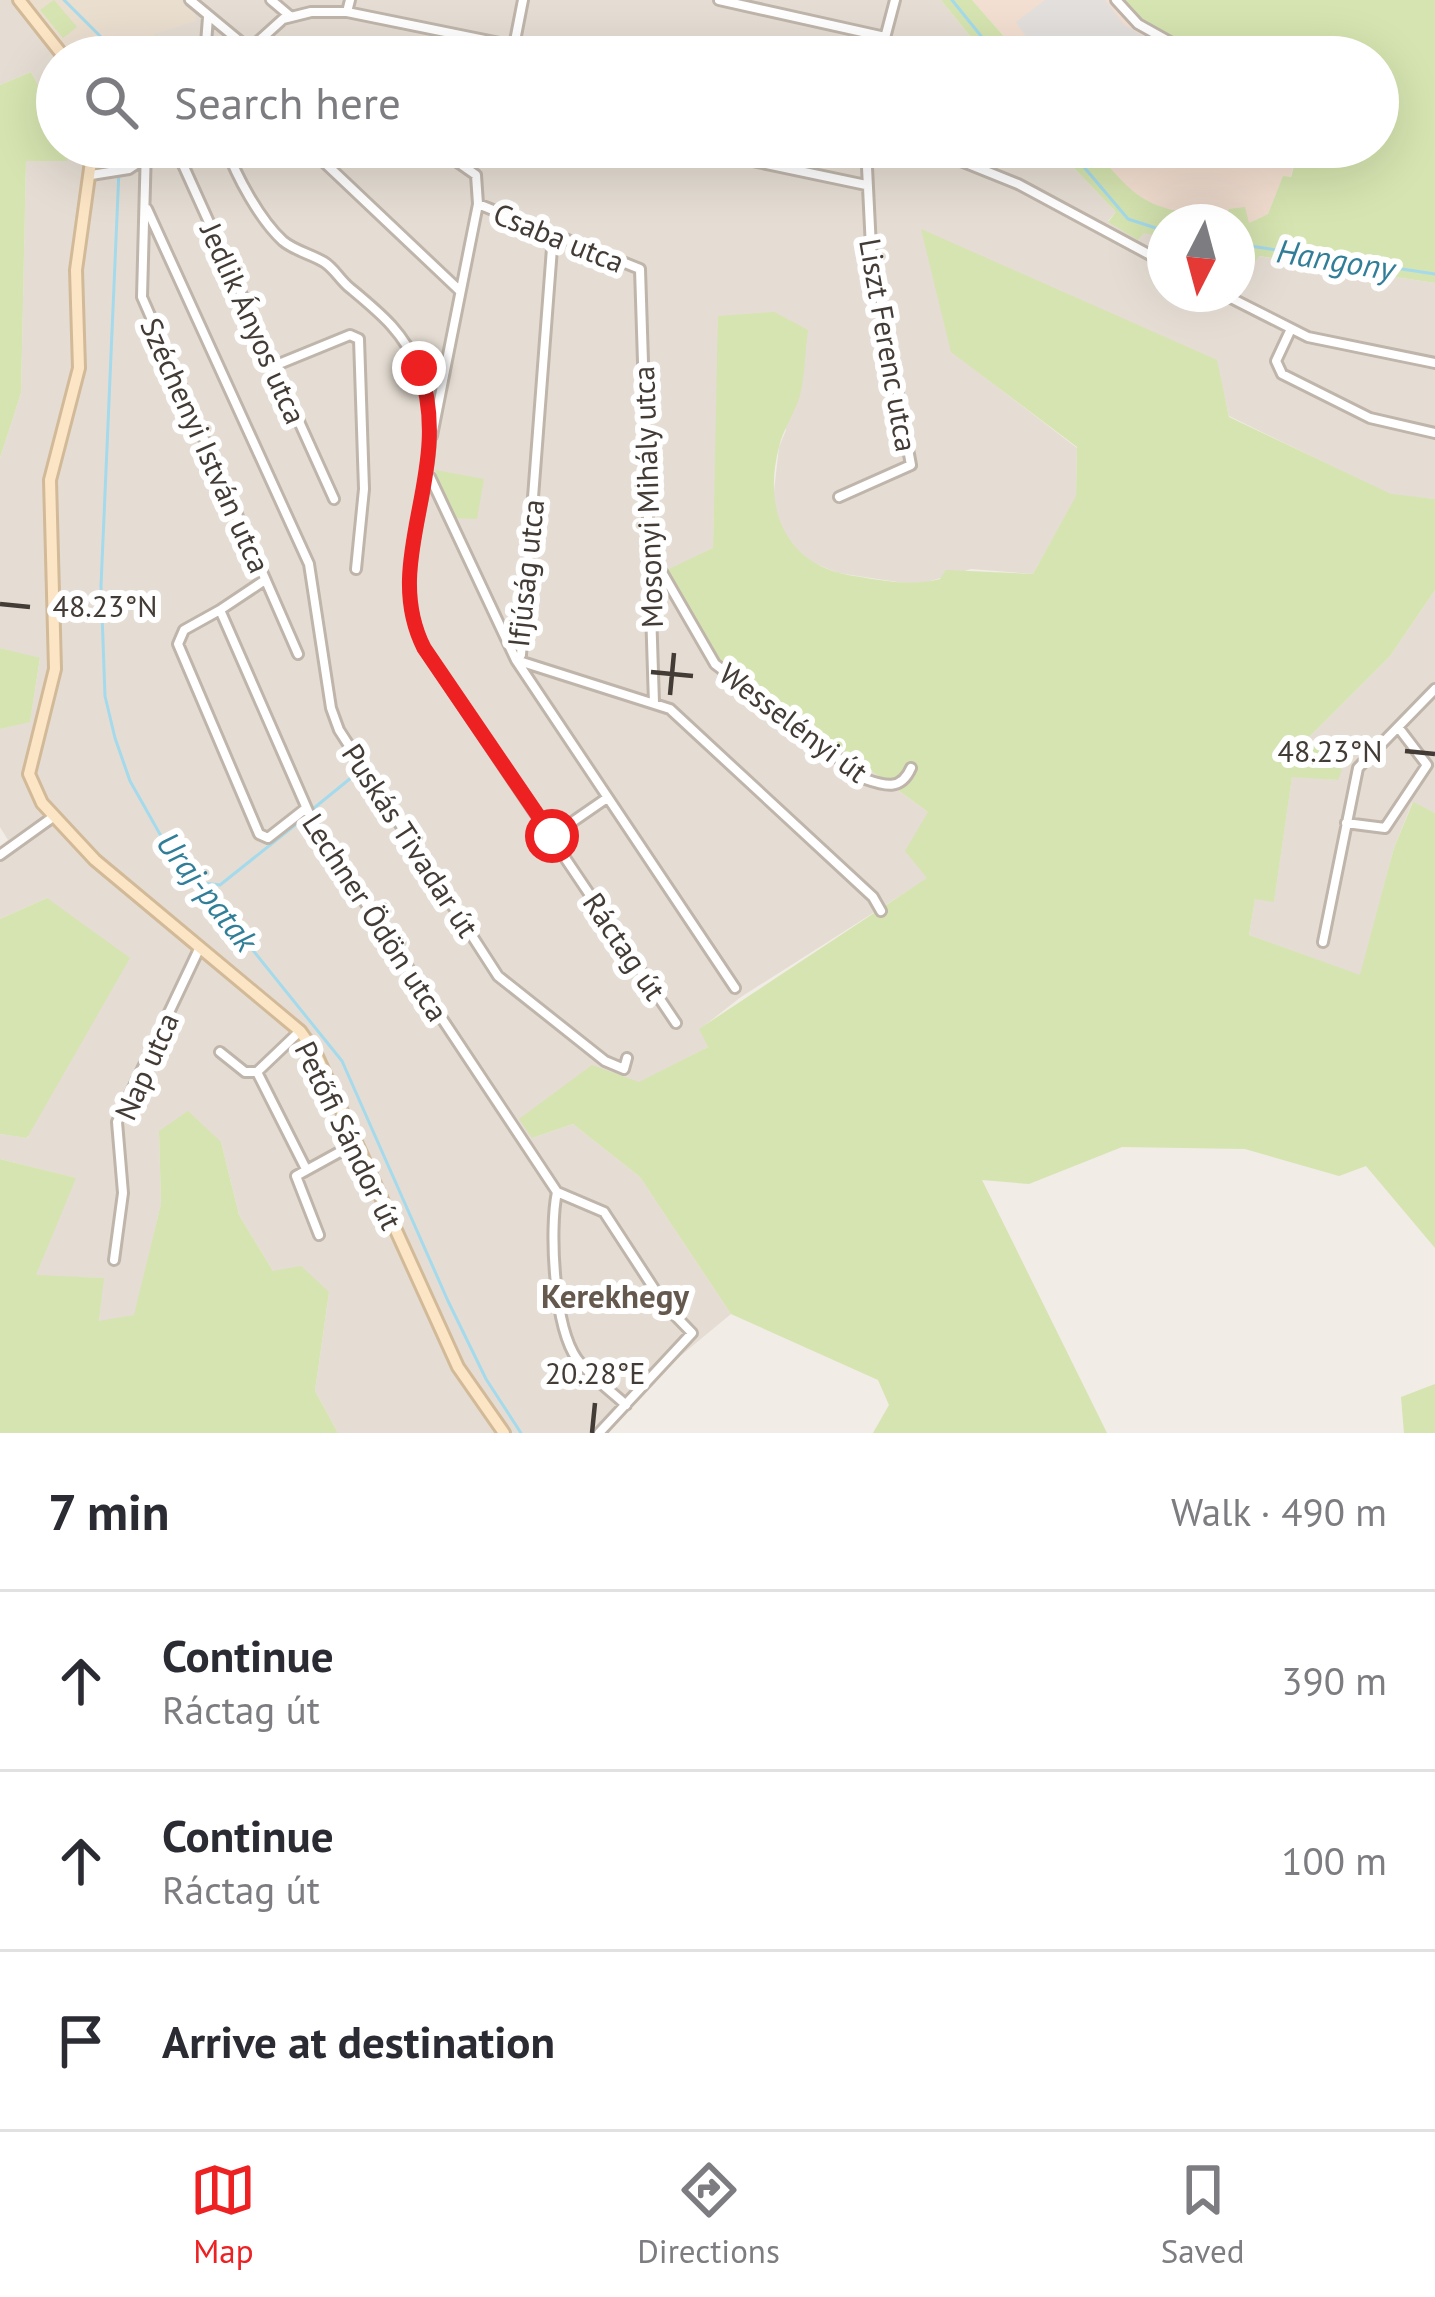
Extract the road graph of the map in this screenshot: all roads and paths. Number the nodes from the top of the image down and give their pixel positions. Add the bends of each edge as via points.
1 (19, 0) edge
2 (190, 0) edge
3 (271, 0) edge
4 (350, 0) edge
5 (523, 0) edge
6 (719, 0) edge
7 (896, 0) edge
8 (1116, 0) edge
9 (347, 12) junction
10 (208, 15) junction
11 (290, 16) junction
12 (47, 36) edge
13 (206, 36) edge
14 (233, 36) edge
15 (264, 36) edge
16 (465, 36) edge
17 (516, 36) edge
18 (876, 36) edge
19 (886, 36) edge
20 (1159, 36) edge
21 (92, 168) edge
22 (128, 168) edge
23 (148, 168) edge
24 (185, 168) edge
25 (238, 168) edge
26 (330, 168) edge
27 (466, 168) edge
28 (785, 168) edge
29 (866, 168) edge
30 (978, 168) edge
31 (91, 175) junction
32 (866, 185) junction
33 (478, 204) junction
34 (147, 209) junction
35 (554, 236) junction
36 (1147, 253) edge
37 (640, 269) joint
38 (460, 291) junction
39 (1255, 312) edge
40 (1290, 331) junction
41 (1435, 363) edge
42 (274, 366) junction
43 (1435, 433) edge
44 (430, 449) junction
45 (430, 476) junction
46 (839, 497) dead end
47 (334, 500) dead end
48 (650, 568) junction
49 (356, 569) dead end
50 (266, 580) junction
51 (220, 610) junction
52 (298, 654) dead end
53 (516, 660) junction
54 (1435, 689) edge
55 (654, 703) junction
56 (1398, 727) junction
57 (911, 768) dead end
58 (607, 798) junction
59 (305, 809) junction
60 (53, 817) junction
61 (1346, 823) junction
62 (552, 836) junction
63 (0, 855) edge
64 (881, 911) dead end
65 (1323, 942) dead end
66 (200, 947) junction
67 (735, 988) dead end
68 (676, 1023) dead end
69 (300, 1031) junction
70 (220, 1052) dead end
71 (627, 1058) dead end
72 (257, 1072) junction
73 (356, 1143) junction
74 (305, 1167) junction
75 (557, 1192) junction
76 (319, 1235) dead end
77 (114, 1260) dead end
78 (626, 1405) junction
79 (504, 1433) edge
80 (599, 1433) edge

1 - 12 street
2 - 10 street
3 - 11 street
4 - 9 street
5 - 17 street
6 - 18 street
7 - 19 street
8 - 20 street
9 - 11 street
9 - 16 street
10 - 13 street
10 - 14 street
11 - 15 street
21 - 31 street, Petőfi Sándor út
22 - 31 street
23 - 34 street, Széchenyi István utca
24 - 42 street, Jedlik Ányos utca
25 - 44 street via 288,246 331,266 388,316 422,377
26 - 38 street
27 - 33 street via 476,175
28 - 32 street
29 - 32 street, Liszt Ferenc utca
30 - 36 street
31 - 60 street, Petőfi Sándor út via 76,270 79,368 50,480 55,669 29,766
32 - 46 street, Liszt Ferenc utca via 911,465
33 - 35 street, Csaba utca
33 - 38 street
34 - 50 street, Széchenyi István utca via 142,297
34 - 71 street, Puskás Tivadar út via 309,564 339,730 501,979 605,1061 625,1069
35 - 37 street, Csaba utca
35 - 53 street, Ifjúság utca
37 - 48 street, Mosonyi Mihály utca
38 - 44 street
39 - 40 street
40 - 41 street
40 - 43 street via 1276,361 1282,374 1370,418
42 - 47 street, Jedlik Ányos utca
42 - 49 street via 350,335 359,339 364,489
44 - 45 street
45 - 53 street
45 - 62 street, Ráctag út via 408,574 409,617
48 - 55 street, Mosonyi Mihály utca
48 - 57 street, Wesselényi út via 659,567 715,664 865,779 886,787
50 - 51 street
50 - 52 street, Széchenyi István utca
51 - 59 street, Lechner Ödön utca
51 - 59 street via 184,630 178,644 259,834 268,838
53 - 55 street
53 - 58 street, Ifjúság utca
54 - 56 street
55 - 64 street via 683,718
56 - 61 street via 1358,768
56 - 61 street via 1426,771 1385,828
58 - 62 street
58 - 67 street, Ifjúság utca
59 - 75 street, Lechner Ödön utca
60 - 63 street
60 - 66 street, Petőfi Sándor út
61 - 65 street
62 - 68 street, Ráctag út
66 - 69 street, Petőfi Sándor út
66 - 77 street, Nap utca via 117,1122 123,1193
69 - 72 street
69 - 73 street, Petőfi Sándor út
70 - 72 street via 244,1072
72 - 74 street
73 - 74 street
73 - 79 street, Petőfi Sándor út via 458,1367
74 - 76 street via 296,1179
75 - 78 street via 558,1298 568,1344
75 - 78 street via 604,1212 664,1304 691,1330 690,1341
78 - 80 street

